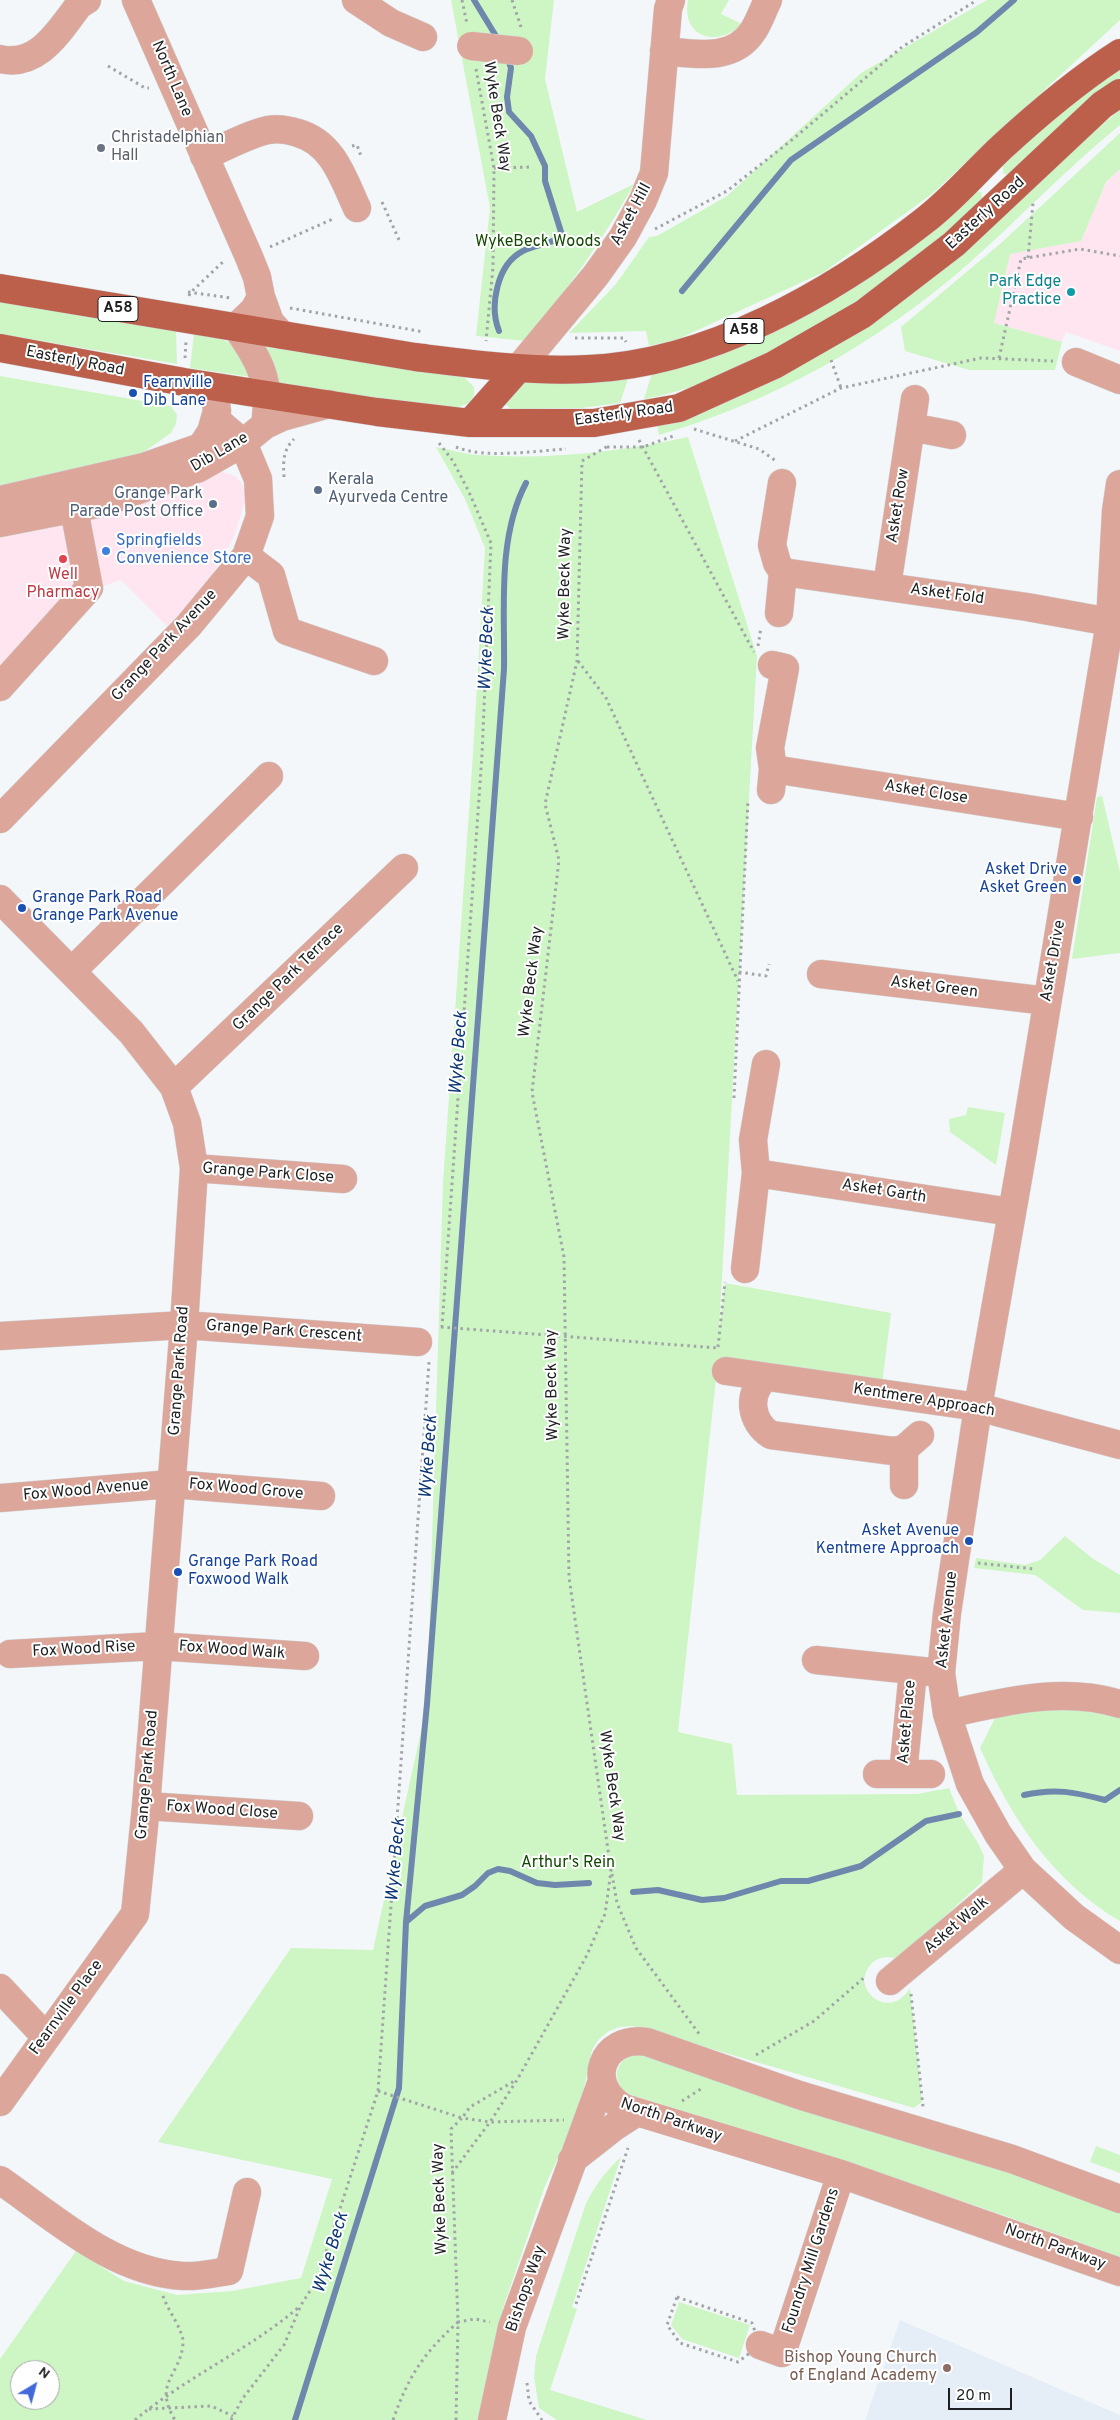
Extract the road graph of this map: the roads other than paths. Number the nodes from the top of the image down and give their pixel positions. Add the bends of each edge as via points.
1 (87, 0) edge
2 (136, 0) edge
3 (356, 0) edge
4 (671, 0) edge
5 (768, 0) edge
6 (423, 37) dead end
7 (471, 46) road end
8 (519, 51) dead end
9 (664, 51) junction
10 (1120, 53) edge
11 (0, 59) edge
12 (1120, 93) edge
13 (204, 156) junction
14 (357, 208) road end
15 (0, 288) edge
16 (261, 297) junction
17 (236, 328) junction
18 (282, 335) junction
19 (0, 348) edge
20 (478, 349) junction
21 (1076, 362) dead end
22 (518, 368) junction
23 (1120, 380) edge
24 (195, 384) junction
25 (268, 395) junction
26 (493, 397) junction
27 (915, 399) dead end
28 (329, 404) junction
29 (216, 419) junction
30 (470, 423) junction
31 (265, 426) junction
32 (911, 426) junction
33 (952, 435) dead end
34 (243, 443) junction
35 (783, 474) road end
36 (1120, 484) edge
37 (106, 488) junction
38 (0, 500) edge
39 (74, 508) junction
40 (0, 523) edge
41 (246, 556) junction
42 (783, 572) junction
43 (887, 586) junction
44 (779, 613) dead end
45 (1110, 622) junction
46 (374, 661) dead end
47 (764, 661) road end
48 (0, 687) edge
49 (269, 776) dead end
50 (1079, 817) junction
51 (0, 819) edge
52 (404, 868) dead end
53 (0, 898) edge
54 (73, 970) junction
55 (821, 974) dead end
56 (1047, 1001) junction
57 (766, 1064) dead end
58 (174, 1087) junction
59 (194, 1168) junction
60 (756, 1174) junction
61 (343, 1179) dead end
62 (1012, 1212) junction
63 (735, 1271) road end
64 (184, 1325) junction
65 (0, 1336) edge
66 (423, 1349) road end
67 (722, 1359) road end
68 (767, 1377) junction
69 (978, 1407) junction
70 (756, 1422) junction
71 (1120, 1445) edge
72 (751, 1449) dead end
73 (171, 1484) junction
74 (904, 1485) dead end
75 (321, 1496) dead end
76 (0, 1498) edge
77 (158, 1646) junction
78 (10, 1654) dead end
79 (305, 1656) dead end
80 (816, 1660) dead end
81 (913, 1671) junction
82 (941, 1673) junction
83 (1120, 1704) edge
84 (947, 1714) junction
85 (931, 1774) dead end
86 (146, 1806) junction
87 (299, 1816) dead end
88 (1023, 1870) junction
89 (135, 1914) joint
90 (1120, 1950) edge
91 (899, 1974) road end
92 (0, 1988) edge
93 (46, 2037) junction
94 (602, 2081) junction
95 (0, 2102) edge
96 (637, 2112) junction
97 (572, 2160) junction
98 (841, 2174) junction
99 (0, 2180) edge
100 (247, 2192) dead end
101 (1120, 2199) edge
102 (1120, 2272) edge
103 (760, 2345) road end
104 (492, 2420) edge

1 - 11 street via 41,52 23,60
2 - 13 street, North Lane
3 - 6 street via 391,23
4 - 9 street, Asket Hill
5 - 9 street via 753,31 734,49 709,54
7 - 8 street, bridge
9 - 22 street, Asket Hill via 654,174 643,200 623,237 596,275
10 - 22 main road, A58 via 1079,80 1003,146 925,221 840,280 757,326 663,358 633,364 589,369
12 - 30 main road, Easterly Road / A58 via 1102,105 954,244 863,314 774,365 679,408 632,424
13 - 14 street via 268,130 288,130 308,136 337,162
13 - 16 street, North Lane via 238,258 257,277
15 - 17 main road, A58
16 - 17 street
16 - 18 street, North Lane via 270,322
17 - 18 main road, A58
17 - 25 street, Dib Lane via 256,358
18 - 20 main road, A58 via 415,357
19 - 24 main road, Easterly Road / A58
20 - 22 main road, A58
20 - 26 main road via 494,382
21 - 23 street
22 - 26 main road
24 - 25 main road, Easterly Road / A58
24 - 29 street, Dib Lane via 214,397
25 - 28 main road, Easterly Road / A58
25 - 31 street, Dib Lane
26 - 30 main road
27 - 32 street, Asket Row
28 - 30 main road, Easterly Road / A58
28 - 31 street, Dib Lane via 282,417
29 - 34 street
29 - 37 street, Dib Lane via 200,447 144,467
31 - 34 street, Dib Lane
32 - 33 street
32 - 43 street, Asket Row
34 - 37 street, Dib Lane via 199,468
34 - 41 street, Grange Park Avenue via 258,479 260,516
35 - 42 street via 772,544
36 - 45 street, Asket Drive
37 - 38 street, Dib Lane
37 - 39 street, Dib Lane
39 - 40 street, Dib Lane
39 - 48 street via 89,588
41 - 46 street via 271,576 287,630
41 - 51 street, Grange Park Avenue via 189,625
42 - 43 street, Asket Fold
42 - 44 street
43 - 45 street, Asket Fold
45 - 50 street, Asket Drive
47 - 50 street, Asket Close via 785,668 764,784
49 - 54 street
50 - 56 street, Asket Drive
52 - 58 street, Grange Park Terrace
53 - 54 street, Grange Park Road
54 - 58 street, Grange Park Road via 131,1032
55 - 56 street, Asket Green
56 - 62 street, Asket Drive
57 - 60 street via 753,1140
58 - 59 street, Grange Park Road via 187,1123
59 - 61 street, Grange Park Close
59 - 64 street, Grange Park Road
60 - 62 street, Asket Garth
60 - 63 street
62 - 69 street, Asket Drive
64 - 65 street, Grange Park Crescent
64 - 66 street, Grange Park Crescent
64 - 73 street, Grange Park Road
67 - 68 street, Kentmere Approach
68 - 69 street, Kentmere Approach
68 - 70 street via 756,1389 753,1413
69 - 71 street, Kentmere Approach
69 - 82 street, Asket Avenue
70 - 72 street
70 - 74 street via 762,1430 781,1437 894,1451 912,1442
73 - 75 street, Fox Wood Grove
73 - 76 street, Fox Wood Avenue
73 - 77 street, Grange Park Road
77 - 78 street, Fox Wood Rise
77 - 79 street, Fox Wood Walk
77 - 86 street, Grange Park Road
80 - 81 street, Asket Place
81 - 82 street, Asket Place
81 - 85 street, Asket Place via 890,1774
82 - 84 street, Asket Avenue
83 - 84 street via 1077,1696 1049,1696 1021,1698
84 - 88 street, Asket Avenue via 970,1784
86 - 87 street, Fox Wood Close
86 - 89 street, Grange Park Road
88 - 90 street, Asket Avenue via 1074,1917
88 - 91 street, Asket Walk
89 - 93 street, Fearnville Place
92 - 93 street
93 - 95 street, Fearnville Place
94 - 96 street, North Parkway via 614,2102
94 - 97 street, Bishops Way
94 - 101 street via 602,2069 613,2049 623,2042 647,2042 799,2095 1012,2159
96 - 97 street
96 - 98 street, North Parkway
97 - 104 street, Bishops Way via 512,2327
98 - 102 street, North Parkway
98 - 103 street, Foundry Mill Gardens via 782,2353
99 - 100 street via 99,2249 140,2269 184,2276 229,2271

